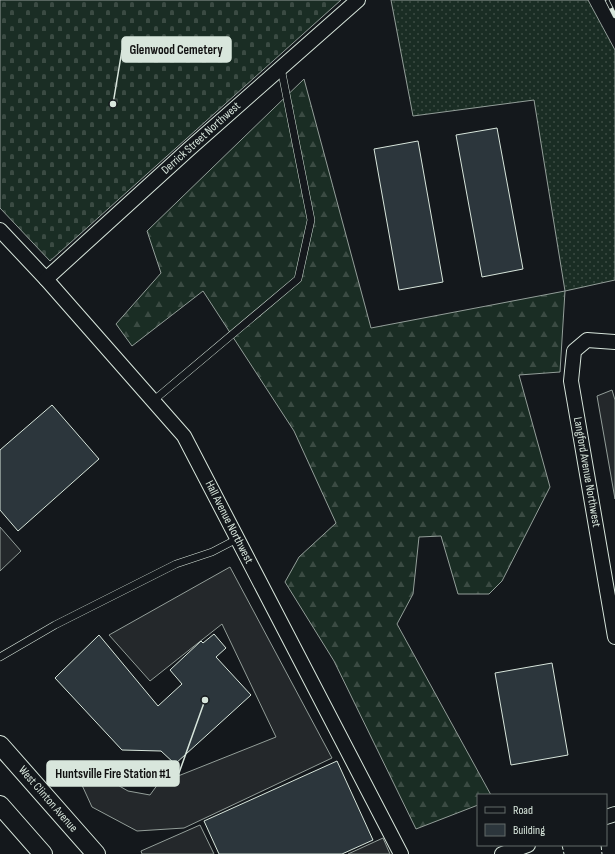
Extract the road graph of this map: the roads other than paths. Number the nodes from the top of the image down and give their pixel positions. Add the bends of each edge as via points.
1 (358, 0) edge
2 (281, 68) junction
3 (0, 230) edge
4 (46, 279) junction
5 (615, 342) edge
6 (153, 401) junction
7 (237, 539) junction
8 (615, 637) edge
9 (0, 657) edge
10 (0, 745) edge
11 (0, 805) edge
12 (525, 846) edge
13 (42, 854) edge
14 (96, 854) edge
15 (401, 854) edge
16 (502, 854) edge

1 - 2 street, Derrick Street Northwest
2 - 4 street, Derrick Street Northwest
2 - 6 lane via 311,220 298,279
3 - 4 street, Hall Avenue Northwest
4 - 6 street, Hall Avenue Northwest
5 - 8 street, Langford Avenue Northwest via 587,340 574,350 571,381
6 - 7 street, Hall Avenue Northwest via 184,436
7 - 9 lane via 212,552 176,564 55,625
7 - 15 street, Hall Avenue Northwest
10 - 14 street, West Clinton Avenue
11 - 13 street
12 - 16 street

